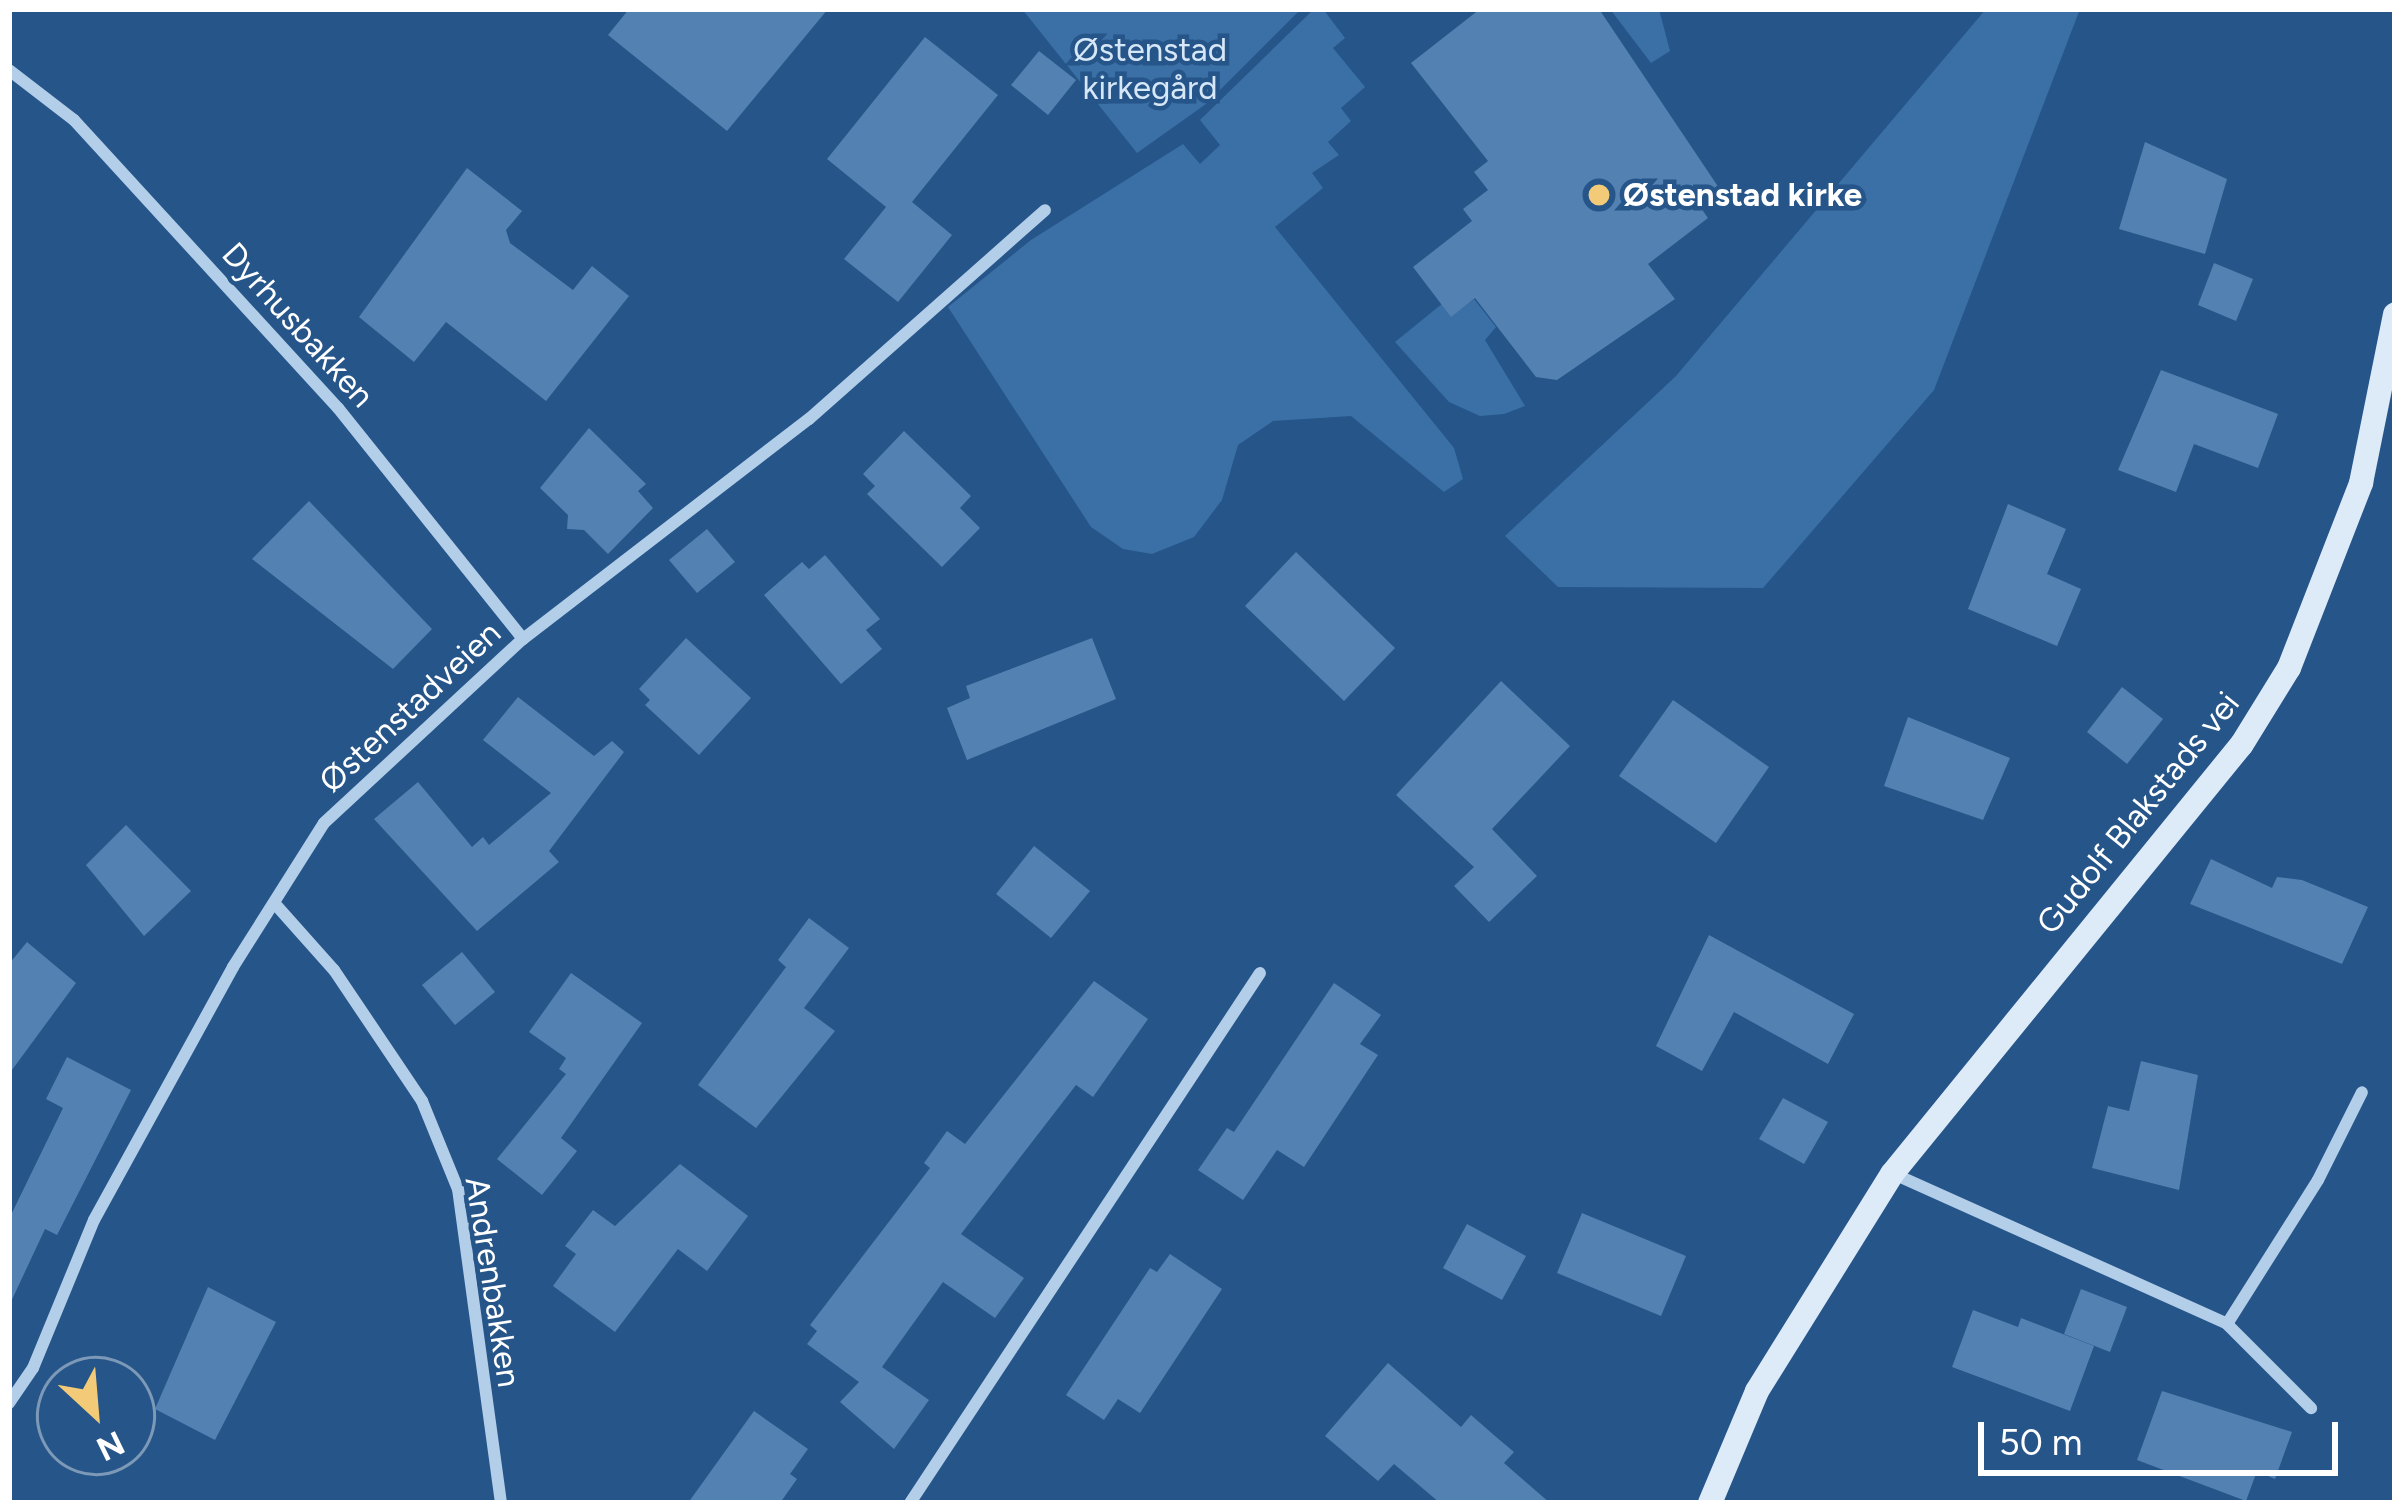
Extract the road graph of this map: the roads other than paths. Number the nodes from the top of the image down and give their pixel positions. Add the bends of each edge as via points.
1 (9, 70) edge
2 (1045, 211) dead end
3 (2395, 314) edge
4 (523, 639) junction
5 (276, 905) junction
6 (1260, 974) dead end
7 (2362, 1092) dead end
8 (1892, 1174) junction
9 (2227, 1324) junction
10 (9, 1403) edge
11 (2311, 1408) dead end
12 (501, 1503) edge
13 (910, 1503) edge
14 (1710, 1503) edge

1 - 4 street, Dyrhusbakken via 74,120 338,408
2 - 4 street, Østenstadveien via 792,433
3 - 8 street, Gudolf Blakstads vei via 2361,483 2289,668 2242,744
4 - 5 street, Østenstadveien via 324,823
5 - 10 street, Østenstadveien via 232,967 94,1220 33,1368
5 - 12 street, Andrenbakken via 334,970 422,1101 458,1190
6 - 13 street
7 - 9 street via 2318,1180
8 - 9 street
8 - 14 street, Gudolf Blakstads vei via 1757,1390
9 - 11 street

